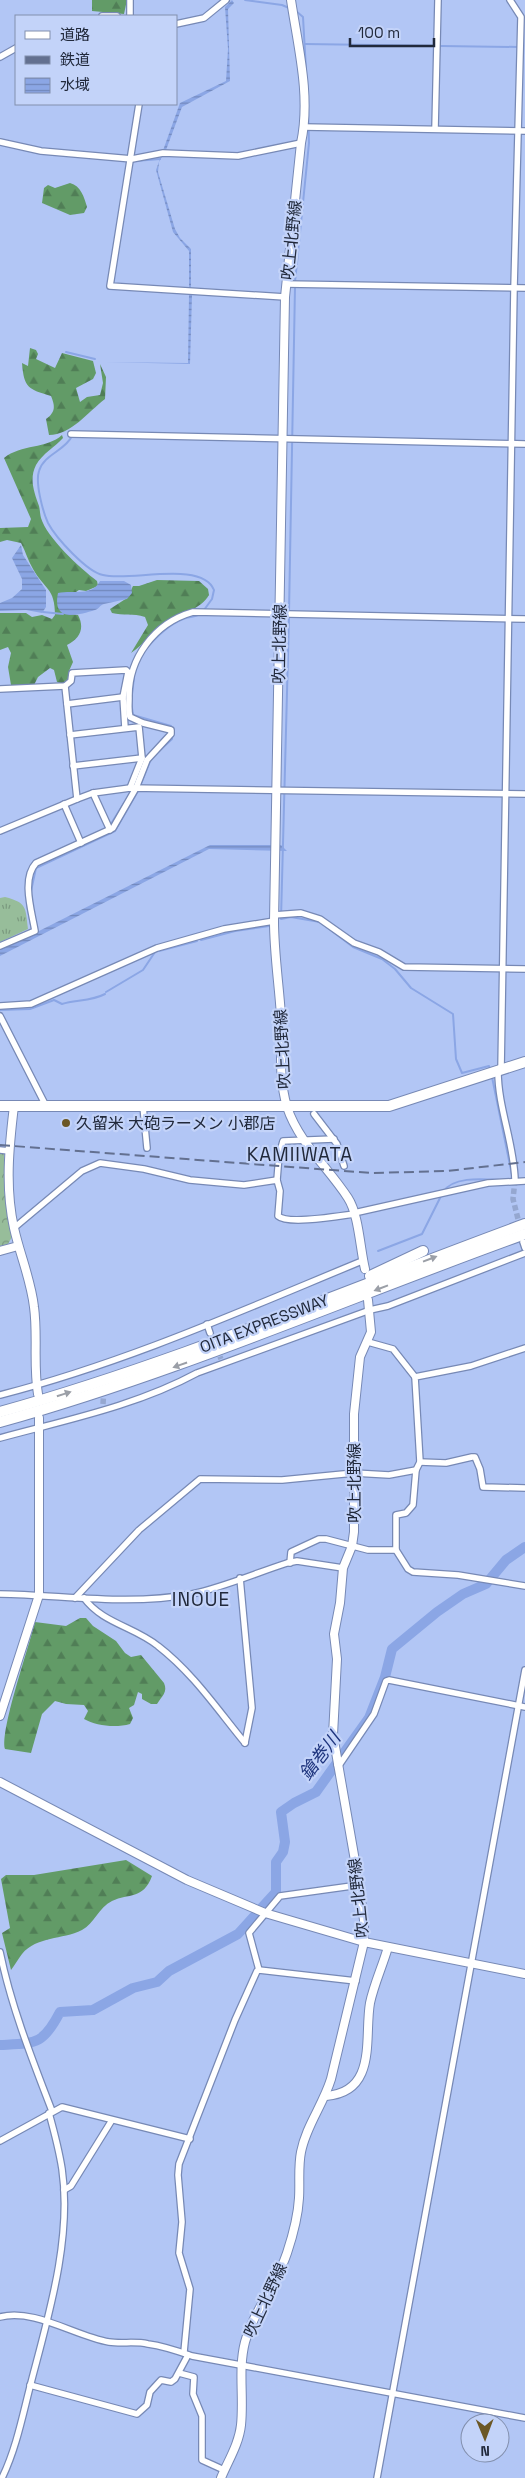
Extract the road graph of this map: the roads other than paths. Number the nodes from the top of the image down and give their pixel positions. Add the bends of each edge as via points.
1 (130, 0) edge
2 (226, 0) edge
3 (291, 0) edge
4 (438, 0) edge
5 (510, 0) edge
6 (130, 15) edge
7 (523, 17) edge
8 (178, 24) edge
9 (15, 49) edge
10 (0, 57) edge
11 (139, 105) edge
12 (304, 127) junction
13 (435, 130) junction
14 (522, 131) edge
15 (0, 142) edge
16 (301, 142) junction
17 (132, 159) junction
18 (286, 284) junction
19 (514, 288) junction
20 (525, 288) edge
21 (285, 297) junction
22 (71, 434) dead end
23 (282, 438) junction
24 (513, 443) junction
25 (525, 444) edge
26 (280, 616) junction
27 (509, 618) junction
28 (525, 619) edge
29 (65, 686) junction
30 (0, 689) edge
31 (123, 697) junction
32 (67, 704) junction
33 (141, 725) junction
34 (125, 728) junction
35 (70, 735) junction
36 (142, 758) junction
37 (73, 766) junction
38 (133, 788) junction
39 (276, 790) junction
40 (93, 793) junction
41 (506, 794) junction
42 (525, 794) edge
43 (77, 798) junction
44 (64, 804) junction
45 (110, 830) junction
46 (0, 831) edge
47 (82, 843) junction
48 (274, 918) junction
49 (0, 946) edge
50 (503, 969) junction
51 (525, 969) edge
52 (0, 1006) edge
53 (0, 1016) edge
54 (525, 1062) edge
55 (499, 1071) junction
56 (0, 1106) edge
57 (14, 1106) junction
58 (46, 1106) junction
59 (143, 1106) junction
60 (288, 1107) junction
61 (314, 1114) dead end
62 (334, 1138) junction
63 (304, 1140) junction
64 (147, 1148) dead end
65 (0, 1150) edge
66 (9, 1151) junction
67 (344, 1166) dead end
68 (277, 1180) junction
69 (515, 1180) tunnel mouth
70 (525, 1182) edge
71 (354, 1213) junction
72 (525, 1224) edge
73 (14, 1228) junction
74 (524, 1241) edge
75 (18, 1246) junction
76 (0, 1251) edge
77 (423, 1251) dead end
78 (525, 1253) edge
79 (363, 1265) joint
80 (368, 1300) dead end
81 (370, 1310) junction
82 (273, 1320) junction
83 (208, 1324) junction
84 (210, 1333) tunnel mouth
85 (368, 1342) junction
86 (525, 1348) edge
87 (106, 1362) junction
88 (106, 1370) dead end
89 (415, 1377) junction
90 (36, 1386) junction
91 (38, 1394) dead end
92 (0, 1395) edge
93 (0, 1412) edge
94 (39, 1418) dead end
95 (0, 1422) edge
96 (39, 1428) junction
97 (0, 1438) edge
98 (420, 1462) junction
99 (416, 1470) junction
100 (354, 1473) junction
101 (525, 1488) edge
102 (352, 1546) junction
103 (396, 1550) junction
104 (290, 1562) junction
105 (343, 1568) junction
106 (240, 1578) junction
107 (525, 1586) edge
108 (0, 1594) edge
109 (39, 1594) junction
110 (75, 1598) junction
111 (84, 1598) junction
112 (525, 1670) edge
113 (522, 1707) edge
114 (1, 1716) edge
115 (0, 1724) edge
116 (336, 1765) junction
117 (0, 1782) edge
118 (358, 1885) junction
119 (264, 1912) junction
120 (364, 1942) junction
121 (388, 1947) junction
122 (0, 1952) edge
123 (472, 1964) junction
124 (259, 1970) junction
125 (525, 1974) edge
126 (356, 1981) junction
127 (326, 2096) junction
128 (51, 2112) junction
129 (112, 2120) junction
130 (190, 2139) junction
131 (0, 2142) edge
132 (64, 2190) junction
133 (1, 2315) edge
134 (47, 2322) junction
135 (186, 2353) junction
136 (242, 2366) junction
137 (179, 2373) junction
138 (30, 2385) junction
139 (393, 2394) junction
140 (525, 2418) edge
141 (224, 2470) junction
142 (2, 2478) edge
143 (221, 2478) edge
144 (377, 2478) edge

1 - 6 street
2 - 8 street via 204,18
3 - 12 main road, 吹上北野線 via 303,75
4 - 13 street
5 - 7 street
7 - 14 street
9 - 10 street
11 - 17 street
12 - 13 street
12 - 16 main road, 吹上北野線
13 - 14 street
14 - 19 street
15 - 17 street via 41,151
16 - 17 street via 238,156 163,153
16 - 18 main road, 吹上北野線
17 - 21 street via 110,286
18 - 19 street
18 - 21 main road, 吹上北野線
19 - 20 street
19 - 24 street
21 - 23 main road, 吹上北野線
22 - 23 street
23 - 24 street
23 - 26 main road, 吹上北野線
24 - 25 street
24 - 27 street
26 - 27 street
26 - 33 street via 193,612 172,621 143,647 133,667 129,714
26 - 39 main road, 吹上北野線
27 - 28 street
27 - 41 street
29 - 30 street
29 - 31 street via 71,681 72,673 126,670
29 - 32 street
31 - 32 street
31 - 34 street
32 - 35 street
33 - 34 street
33 - 36 street
33 - 38 street via 171,730 171,734 147,760
34 - 35 street
35 - 37 street
36 - 37 street
36 - 38 street
37 - 43 street
38 - 39 street
38 - 40 street
38 - 45 street
39 - 41 street
39 - 48 main road, 吹上北野線
40 - 43 street
40 - 45 street
41 - 42 street
41 - 50 street
43 - 44 street
44 - 46 street
44 - 47 street
45 - 47 street
47 - 49 street via 32,867 28,892 35,931
48 - 50 street via 301,913 320,919 354,943 379,952 404,967
48 - 52 street via 157,948 31,1004
48 - 60 main road, 吹上北野線 via 274,958 281,1017 280,1067
50 - 51 street
50 - 55 street
53 - 58 street
54 - 55 highway
55 - 60 highway via 389,1106
55 - 69 street via 501,1107
56 - 57 highway
57 - 58 highway
57 - 66 main road
58 - 59 highway
59 - 60 highway
59 - 64 street
60 - 63 main road, 吹上北野線
61 - 62 street
62 - 63 street
62 - 67 street
63 - 68 street via 283,1142
63 - 71 main road, 吹上北野線 via 349,1200
65 - 66 street
66 - 73 main road via 9,1190
68 - 71 street via 279,1218 309,1219
68 - 73 street via 244,1184 190,1180 100,1163 82,1172
70 - 71 street via 488,1183
71 - 79 main road, 吹上北野線
82 -> 72 highway, OITA EXPRESSWAY
73 - 75 main road
74 -> 95 highway, OITA EXPRESSWAY via 209,1355
75 - 76 main road
75 - 90 main road via 34,1307
77 - 82 highway
78 - 81 street
79 - 83 street
80 - 81 main road, 吹上北野線
81 - 85 main road, 吹上北野線 via 372,1324
81 - 96 street via 222,1362 171,1387
93 -> 82 highway, OITA EXPRESSWAY via 135,1370
83 - 84 street
83 - 87 street
85 - 89 street via 393,1348
85 - 100 main road, 吹上北野線 via 360,1357 355,1393
86 - 89 street via 471,1366
87 - 88 street
87 - 90 street
89 - 98 street
90 - 91 main road
90 - 92 street
94 - 96 main road
96 - 97 street
96 - 109 main road
98 - 99 street
98 - 101 street via 446,1463 472,1457 480,1468 483,1487
99 - 100 street via 383,1475
99 - 103 street via 413,1505 406,1513 396,1515
100 - 102 main road, 吹上北野線 via 356,1500
100 - 110 street via 282,1480 200,1479 139,1530
102 - 103 street via 368,1550
102 - 104 street via 319,1540 291,1552
102 - 105 main road, 吹上北野線
103 - 107 street via 413,1572 458,1575
104 - 105 street
104 - 106 street
105 - 116 main road, 吹上北野線 via 334,1634 337,1659 333,1735
106 - 111 street via 181,1595 127,1600
106 - 111 street via 252,1708 245,1743 203,1688 157,1644 97,1612
108 - 109 street
109 - 110 street
109 - 114 main road
110 - 111 street
112 - 113 street
113 - 116 street via 389,1680 374,1714 340,1764
113 - 123 street
114 - 115 street
116 - 118 main road, 吹上北野線 via 344,1794
117 - 119 main road via 186,1880
118 - 119 street via 280,1896
118 - 120 main road, 吹上北野線
119 - 120 main road
119 - 124 street via 250,1933
120 - 121 main road
120 - 126 main road, 吹上北野線
121 - 123 main road
121 - 127 main road via 370,2002 368,2053 362,2072 350,2088 335,2096
122 - 128 street via 4,1973
123 - 125 main road
123 - 139 street
124 - 126 street
124 - 130 street via 235,2020
126 - 127 main road, 吹上北野線
127 - 136 main road, 吹上北野線 via 305,2136 300,2154 299,2200 287,2255 252,2322
128 - 129 street via 62,2107
128 - 131 street
128 - 132 street
129 - 130 street
129 - 132 street via 71,2186
130 - 135 street via 179,2164 178,2175 182,2222 179,2253 190,2289
132 - 134 street via 61,2243
133 - 134 street
134 - 135 street via 107,2342 146,2343
134 - 138 street
135 - 136 street
135 - 137 street
136 - 139 street
136 - 141 main road, 吹上北野線 via 241,2426
137 - 138 street via 171,2382 161,2380 150,2392 147,2405 137,2414
137 - 141 street via 194,2377 193,2394 202,2416 202,2460
138 - 142 street via 13,2454
139 - 140 street
139 - 144 street
141 - 143 main road, 吹上北野線

